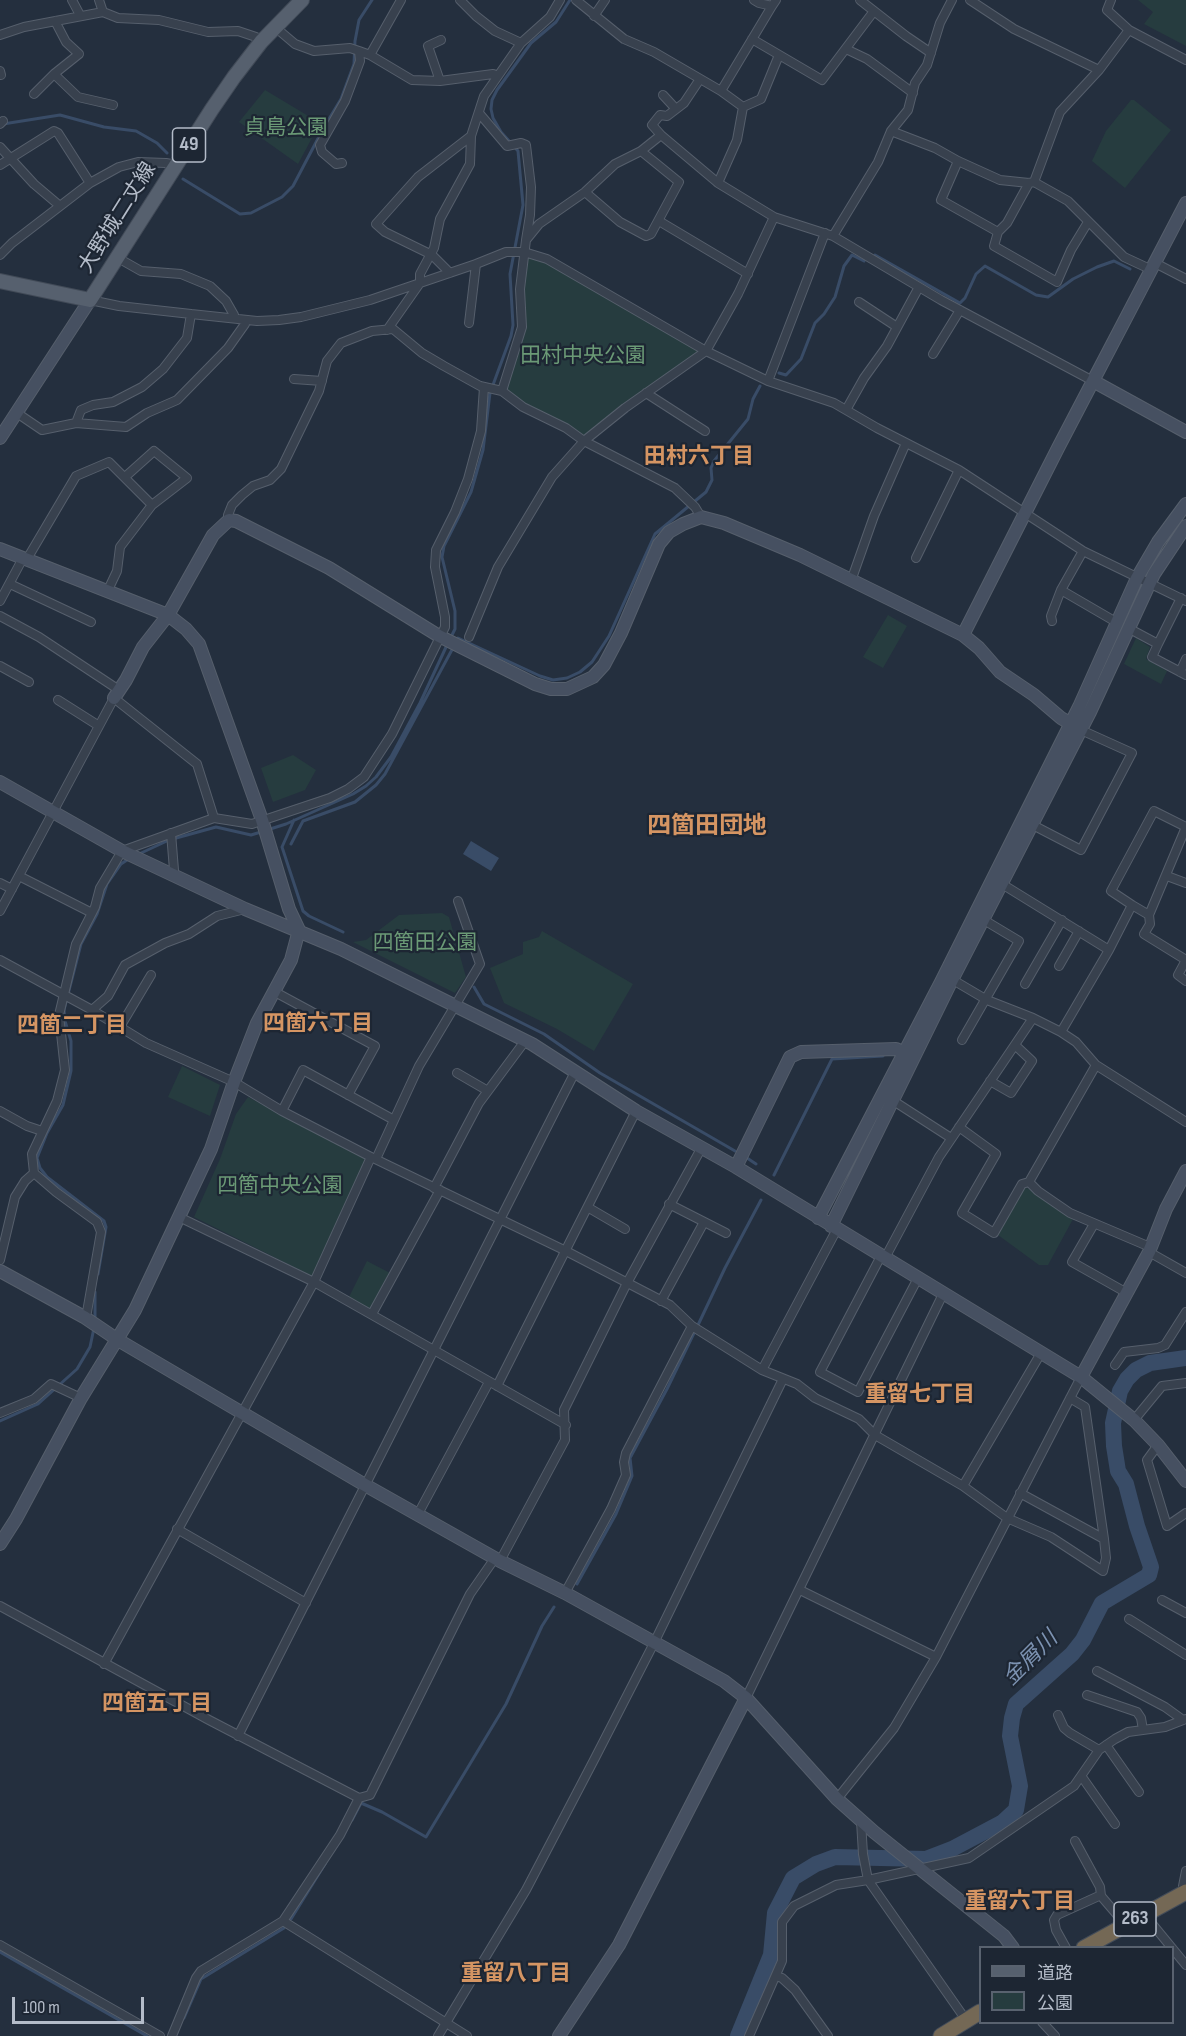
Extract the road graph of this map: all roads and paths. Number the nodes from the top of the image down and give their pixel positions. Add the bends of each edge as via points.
1 (72, 0) edge
2 (99, 0) edge
3 (302, 0) edge
4 (401, 0) edge
5 (460, 0) edge
6 (560, 0) edge
7 (576, 0) edge
8 (605, 0) edge
9 (754, 0) edge
10 (860, 0) edge
11 (952, 0) edge
12 (970, 0) edge
13 (1111, 0) edge
14 (774, 3) edge
15 (874, 11) junction
16 (103, 12) junction
17 (81, 15) junction
18 (594, 16) junction
19 (55, 21) junction
20 (275, 27) junction
21 (1129, 30) junction
22 (0, 35) edge
23 (752, 39) junction
24 (441, 40) dead end
25 (261, 42) junction
26 (521, 43) junction
27 (354, 49) junction
28 (846, 49) junction
29 (931, 53) junction
30 (370, 55) junction
31 (779, 55) junction
32 (1186, 60) edge
33 (1099, 70) junction
34 (54, 74) junction
35 (498, 76) junction
36 (700, 79) junction
37 (440, 81) junction
38 (721, 91) junction
39 (913, 93) junction
40 (34, 94) dead end
41 (663, 95) dead end
42 (113, 105) dead end
43 (743, 107) junction
44 (676, 109) junction
45 (479, 113) junction
46 (891, 130) junction
47 (661, 135) junction
48 (471, 136) junction
49 (0, 147) edge
50 (641, 151) junction
51 (10, 158) junction
52 (958, 161) junction
53 (342, 163) dead end
54 (0, 165) edge
55 (176, 165) junction
56 (1031, 182) junction
57 (90, 183) junction
58 (718, 183) junction
59 (585, 192) junction
60 (1186, 203) edge
61 (60, 206) junction
62 (774, 217) junction
63 (659, 221) junction
64 (1088, 222) junction
65 (998, 232) junction
66 (829, 234) junction
67 (526, 240) junction
68 (524, 252) junction
69 (0, 255) edge
70 (432, 255) junction
71 (118, 258) junction
72 (476, 264) junction
73 (1154, 267) junction
74 (450, 273) junction
75 (748, 274) junction
76 (1186, 279) edge
77 (0, 281) edge
78 (420, 283) junction
79 (919, 287) junction
80 (90, 300) junction
81 (860, 303) dead end
82 (960, 310) junction
83 (191, 314) junction
84 (234, 318) junction
85 (245, 320) junction
86 (469, 323) dead end
87 (897, 327) junction
88 (387, 330) junction
89 (706, 351) junction
90 (933, 354) dead end
91 (294, 378) dead end
92 (322, 381) junction
93 (768, 381) junction
94 (1094, 381) junction
95 (486, 388) junction
96 (500, 391) junction
97 (646, 393) junction
98 (846, 410) junction
99 (17, 413) junction
100 (76, 423) junction
101 (705, 431) dead end
102 (1186, 432) edge
103 (0, 438) edge
104 (584, 441) junction
105 (906, 443) junction
106 (959, 470) junction
107 (125, 477) junction
108 (1186, 504) edge
109 (152, 505) junction
110 (695, 508) junction
111 (1025, 513) junction
112 (229, 520) junction
113 (1186, 526) edge
114 (0, 549) edge
115 (1083, 551) junction
116 (916, 558) dead end
117 (25, 559) junction
118 (1137, 578) junction
119 (851, 580) junction
120 (10, 584) junction
121 (1149, 584) junction
122 (108, 590) junction
123 (1061, 590) junction
124 (1183, 599) edge
125 (0, 602) edge
126 (168, 615) junction
127 (0, 616) edge
128 (1052, 621) dead end
129 (90, 622) dead end
130 (1116, 622) junction
131 (1128, 628) junction
132 (963, 635) junction
133 (441, 637) junction
134 (464, 644) junction
135 (1158, 644) junction
136 (1186, 659) edge
137 (0, 666) edge
138 (1183, 674) edge
139 (29, 682) dead end
140 (117, 694) junction
141 (58, 700) dead end
142 (99, 726) junction
143 (1075, 727) junction
144 (0, 782) edge
145 (53, 812) junction
146 (214, 818) junction
147 (1027, 822) junction
148 (264, 828) junction
149 (171, 838) junction
150 (124, 852) junction
151 (172, 874) junction
152 (19, 876) junction
153 (1167, 876) junction
154 (0, 883) edge
155 (1186, 883) edge
156 (1002, 884) junction
157 (12, 889) junction
158 (458, 901) dead end
159 (1132, 905) junction
160 (245, 909) junction
161 (0, 911) edge
162 (92, 913) junction
163 (1149, 915) junction
164 (984, 920) junction
165 (1062, 920) junction
166 (299, 930) junction
167 (1079, 931) junction
168 (1109, 950) junction
169 (0, 960) edge
170 (1186, 960) edge
171 (1059, 966) dead end
172 (151, 975) dead end
173 (949, 978) junction
174 (1186, 981) edge
175 (1025, 984) dead end
176 (275, 992) junction
177 (64, 995) junction
178 (987, 1000) junction
179 (455, 1006) junction
180 (92, 1010) junction
181 (1033, 1018) junction
182 (120, 1027) junction
183 (1061, 1032) junction
184 (962, 1040) dead end
185 (525, 1041) junction
186 (1015, 1045) junction
187 (905, 1053) junction
188 (1096, 1065) junction
189 (575, 1072) junction
190 (457, 1073) dead end
191 (990, 1081) junction
192 (234, 1082) junction
193 (488, 1091) junction
194 (348, 1095) junction
195 (888, 1097) junction
196 (0, 1111) edge
197 (282, 1111) junction
198 (636, 1111) junction
199 (394, 1120) junction
200 (1186, 1122) edge
201 (959, 1127) junction
202 (42, 1131) junction
203 (951, 1138) junction
204 (702, 1147) junction
205 (374, 1158) junction
206 (736, 1167) junction
207 (1186, 1171) edge
208 (34, 1173) junction
209 (1029, 1182) junction
210 (437, 1189) junction
211 (669, 1204) junction
212 (589, 1208) junction
213 (179, 1217) junction
214 (818, 1218) junction
215 (501, 1220) junction
216 (704, 1222) junction
217 (1094, 1224) junction
218 (834, 1227) junction
219 (625, 1229) dead end
220 (726, 1233) dead end
221 (1149, 1250) junction
222 (566, 1251) junction
223 (883, 1257) junction
224 (0, 1260) edge
225 (0, 1271) edge
226 (1186, 1273) edge
227 (918, 1278) junction
228 (314, 1281) junction
229 (627, 1283) junction
230 (1127, 1293) junction
231 (943, 1294) junction
232 (661, 1301) junction
233 (1186, 1312) edge
234 (372, 1314) junction
235 (92, 1323) junction
236 (692, 1326) junction
237 (118, 1340) junction
238 (434, 1349) junction
239 (1041, 1353) junction
240 (1116, 1365) dead end
241 (762, 1370) junction
242 (1081, 1377) junction
243 (783, 1378) junction
244 (1186, 1383) edge
245 (493, 1384) junction
246 (81, 1398) junction
247 (1070, 1398) junction
248 (0, 1413) edge
249 (242, 1414) junction
250 (1134, 1420) junction
251 (566, 1425) junction
252 (875, 1436) junction
253 (1158, 1445) junction
254 (1184, 1474) edge
255 (365, 1485) junction
256 (963, 1486) junction
257 (1020, 1493) junction
258 (1186, 1513) edge
259 (418, 1514) junction
260 (1007, 1518) junction
261 (177, 1529) junction
262 (1104, 1539) junction
263 (0, 1544) edge
264 (497, 1559) junction
265 (800, 1590) junction
266 (565, 1593) junction
267 (1162, 1600) dead end
268 (306, 1603) junction
269 (0, 1606) edge
270 (1186, 1613) edge
271 (1129, 1619) dead end
272 (654, 1643) junction
273 (1186, 1655) edge
274 (936, 1657) junction
275 (104, 1664) junction
276 (1097, 1671) dead end
277 (1087, 1695) dead end
278 (746, 1698) junction
279 (1058, 1715) dead end
280 (1185, 1720) edge
281 (1143, 1730) junction
282 (238, 1736) junction
283 (1103, 1748) junction
284 (1082, 1776) junction
285 (1139, 1792) dead end
286 (359, 1798) junction
287 (837, 1799) junction
288 (861, 1821) junction
289 (1115, 1824) dead end
290 (1075, 1841) dead end
291 (920, 1868) junction
292 (1186, 1870) edge
293 (868, 1880) junction
294 (1186, 1892) edge
295 (1101, 1895) junction
296 (1144, 1914) junction
297 (283, 1921) junction
298 (1125, 1924) junction
299 (0, 1944) edge
300 (1012, 1946) edge
301 (1065, 1946) edge
302 (1086, 1946) edge
303 (1170, 1946) edge
304 (1174, 1950) edge
305 (1186, 1965) edge
306 (776, 1976) junction
307 (979, 2013) edge
308 (966, 2020) junction
309 (446, 2023) junction
310 (1044, 2024) edge
311 (159, 2036) edge
312 (172, 2036) edge
313 (438, 2036) edge
314 (467, 2036) edge
315 (559, 2036) edge
316 (749, 2036) edge
317 (828, 2036) edge
318 (941, 2036) edge
319 (1055, 2036) edge

1 - 17 street
2 - 16 street
3 - 20 main road, 大野城二丈線 / 49
4 - 30 street
5 - 26 street via 495,31
6 - 26 street via 550,17
7 - 18 street
8 - 18 street
9 - 14 street
10 - 15 street
11 - 29 street
12 - 33 street via 1014,29
13 - 21 street via 1107,10
14 - 23 street
15 - 28 street
15 - 29 street
16 - 17 street
16 - 25 street via 118,18 159,20 208,32 238,31
17 - 19 street
18 - 36 street via 624,39
19 - 22 street
19 - 34 street via 66,42 79,54
20 - 25 main road, 大野城二丈線 / 49
20 - 27 street via 295,44 315,51
21 - 32 street
21 - 33 street
23 - 31 street
23 - 38 street
24 - 37 street via 428,46
25 - 55 main road, 大野城二丈線 / 49
26 - 35 street
27 - 30 street
27 - 53 street via 360,61 345,101 320,145 336,164
28 - 31 street via 822,80
28 - 39 street via 867,59
29 - 39 street
30 - 37 street via 412,80
31 - 43 street via 761,99
33 - 56 street via 1060,112
34 - 40 street
34 - 42 street via 78,97
35 - 37 street
35 - 45 street via 484,96
36 - 38 street
36 - 44 street
38 - 43 street
39 - 46 street via 908,110
41 - 44 street
43 - 58 street via 737,140
44 - 47 street via 667,116 660,115 652,125
45 - 48 street
45 - 67 street via 507,146 526,145 531,187
46 - 52 street
46 - 66 street via 878,162
47 - 50 street
47 - 58 street
48 - 70 street via 470,164 440,219
48 - 70 street via 418,177 376,224
49 - 51 street
50 - 59 street via 615,164
50 - 63 street via 679,182
51 - 54 street
51 - 57 street via 54,131
51 - 61 street
52 - 56 street via 1000,180
52 - 65 street via 941,200
55 - 57 street via 138,162 119,167
55 - 71 main road, 大野城二丈線 / 49
56 - 64 street via 1068,201
56 - 65 street
57 - 61 street
58 - 62 street
59 - 63 street via 620,222 646,236
59 - 67 street via 539,224
60 - 73 street
61 - 69 street
62 - 66 street
62 - 75 street
63 - 75 street
64 - 65 street via 1056,282 994,246
64 - 73 street via 1124,257
66 - 79 street
66 - 93 street
67 - 68 street
68 - 72 street via 509,252
68 - 89 street via 547,259
68 - 96 street via 522,327
70 - 74 street
70 - 78 street via 420,274
71 - 80 main road, 大野城二丈線 / 49
71 - 84 street via 141,271 181,274 210,286 226,301
72 - 74 street
72 - 86 street
73 - 76 street
73 - 94 street
74 - 78 street
75 - 89 street
77 - 80 main road, 大野城二丈線
78 - 85 street via 301,317
78 - 88 street
79 - 82 street
79 - 87 street
80 - 83 street
80 - 99 street
81 - 87 street
82 - 90 street
82 - 94 street
83 - 84 street
83 - 100 street via 187,338 163,369 142,387 113,402 81,410
84 - 85 street
85 - 100 street via 228,348 177,400 147,412 126,427
87 - 98 street
88 - 92 street via 372,331 341,343 327,362
88 - 95 street via 393,329 422,353
89 - 93 street
89 - 97 street
91 - 92 street
92 - 112 street via 281,469 270,480 242,495 232,505
93 - 98 street
94 - 102 street
94 - 111 street
95 - 96 street
95 - 133 street via 481,431 468,479 436,550 435,567 445,617
96 - 104 street
97 - 101 street
97 - 104 street
98 - 105 street
99 - 100 street via 42,430
99 - 103 street
104 - 110 street via 675,488
104 - 134 street via 552,477 498,567
105 - 106 street
105 - 119 street
106 - 111 street
106 - 116 street
107 - 109 street
107 - 109 street via 154,451 187,478
107 - 117 street via 109,462 76,476
108 - 118 street
109 - 122 street via 120,547 117,571
110 - 119 street
110 - 134 street via 659,544 604,665 580,685 551,689 535,684
111 - 115 street
111 - 132 street
112 - 126 street via 213,535
112 - 133 street via 236,520 329,568
113 - 121 street
114 - 117 street
115 - 118 street
115 - 123 street
117 - 120 street
117 - 122 street
118 - 121 street
118 - 130 street
119 - 132 street
120 - 125 street
120 - 129 street
121 - 124 street
121 - 131 street
122 - 126 street
123 - 128 street
123 - 130 street
124 - 135 street
126 - 140 street via 143,647
126 - 148 street via 199,644
127 - 140 street via 39,637
130 - 143 street
131 - 135 street
131 - 143 street
132 - 143 street via 1000,672
133 - 134 street
133 - 148 street via 392,734 364,777 348,789
135 - 138 street via 1152,657
136 - 138 street
137 - 139 street
140 - 142 street
140 - 146 street via 197,764
141 - 142 street
142 - 145 street
143 - 147 street
143 - 147 street via 1132,753 1081,850
144 - 145 street
145 - 150 street
145 - 152 street
146 - 148 street
146 - 149 street
147 - 156 street
147 - 173 street
148 - 166 street
149 - 150 street
149 - 151 street
150 - 151 street
150 - 162 street via 100,888
151 - 160 street
152 - 157 street
152 - 162 street
153 - 155 street
153 - 159 street via 1186,827 1154,811 1111,891
153 - 163 street
154 - 157 street
156 - 164 street
156 - 165 street
157 - 161 street
158 - 179 street via 480,964
159 - 163 street
159 - 168 street
160 - 166 street
160 - 180 street via 217,916 125,965 108,996
162 - 177 street via 76,944
163 - 170 street via 1150,924 1144,934
164 - 173 street
164 - 178 street via 1019,941
165 - 167 street
165 - 175 street
166 - 176 street via 291,960
166 - 179 street
167 - 168 street
167 - 171 street
168 - 183 street
169 - 177 street
170 - 174 street via 1178,975
172 - 182 street
173 - 178 street
173 - 187 street
173 - 195 street
176 - 192 street via 257,1023
176 - 194 street via 375,1046
177 - 180 street
177 - 202 street via 59,1015 65,1070 57,1101
178 - 181 street
178 - 184 street
179 - 185 street
179 - 199 street via 419,1066
180 - 182 street
181 - 183 street
181 - 186 street
182 - 192 street via 146,1043
183 - 188 street via 1076,1042
185 - 189 street
185 - 193 street
186 - 191 street
186 - 191 street via 1032,1061 1011,1094
187 - 195 street
187 - 206 street via 876,1049 801,1052 790,1057
188 - 200 street
188 - 209 street
189 - 198 street
189 - 215 street
190 - 193 street
191 - 201 street
192 - 197 street
192 - 213 street via 211,1149
193 - 210 street
194 - 197 street via 303,1070
194 - 199 street
195 - 203 street
195 - 214 street
195 - 218 street
196 - 202 street
197 - 205 street
198 - 204 street
198 - 212 street
199 - 205 street
201 - 203 street
201 - 209 street via 996,1154 962,1213 994,1233 1022,1184
202 - 208 street via 32,1154
203 - 223 street
204 - 206 street
204 - 211 street
205 - 210 street
205 - 228 street
206 - 214 street
207 - 221 street
208 - 224 street via 15,1197
208 - 235 street via 97,1222 101,1232 87,1312
209 - 217 street via 1070,1213
210 - 215 street
210 - 234 street
211 - 216 street
211 - 229 street
212 - 219 street
212 - 222 street
213 - 228 street
213 - 237 street
214 - 218 street
215 - 222 street
215 - 238 street
216 - 220 street
216 - 232 street
217 - 221 street
217 - 230 street via 1072,1262
218 - 223 street
218 - 241 street
221 - 226 street
221 - 230 street
222 - 229 street
222 - 245 street
223 - 227 street
223 - 227 street via 820,1372 858,1392
225 - 235 street
227 - 231 street
228 - 234 street
228 - 249 street
229 - 232 street
229 - 251 street via 564,1410
230 - 242 street
231 - 239 street
231 - 252 street
232 - 236 street
233 - 240 street via 1165,1345 1124,1352
234 - 238 street
235 - 237 street
236 - 241 street
236 - 266 street via 626,1453 626,1475 611,1509
237 - 246 street
237 - 249 street
238 - 245 street
238 - 255 street
239 - 242 street
239 - 256 street
241 - 243 street
242 - 247 street
242 - 250 street
243 - 252 street via 859,1419
243 - 272 street
244 - 250 street via 1162,1386
245 - 251 street
245 - 259 street
246 - 248 street via 51,1384 34,1399
246 - 263 street
247 - 257 street
247 - 262 street via 1085,1407
249 - 255 street
249 - 261 street
250 - 253 street
251 - 264 street via 565,1440
252 - 256 street
252 - 265 street
253 - 254 street
253 - 258 street via 1147,1460 1167,1526
255 - 259 street
255 - 268 street
256 - 260 street
257 - 260 street
257 - 262 street
259 - 264 street
260 - 262 street via 1051,1537 1103,1571
260 - 274 street
261 - 268 street
261 - 275 street
264 - 266 street
264 - 286 street via 470,1594 370,1796
265 - 274 street
265 - 278 street
266 - 272 street
267 - 270 street
268 - 282 street
269 - 275 street
271 - 273 street
272 - 278 street via 724,1681
272 - 309 street via 526,1890
274 - 287 street via 894,1728
275 - 282 street
276 - 280 street
277 - 281 street via 1137,1712
278 - 287 street
278 - 315 street via 619,1945
279 - 283 street via 1070,1733
280 - 281 street
281 - 283 street via 1128,1732
282 - 286 street
283 - 284 street
283 - 285 street
284 - 289 street
284 - 291 street via 1074,1786 969,1858
286 - 297 street via 340,1835
287 - 288 street
288 - 291 street
288 - 293 street
290 - 295 street
291 - 293 street
291 - 300 street
292 - 294 street
293 - 306 street via 836,1885 794,1906 782,1922 782,1961
293 - 308 street
294 - 296 highway, 263
295 - 298 street
295 - 301 street via 1057,1915 1056,1930
296 - 298 highway, 263
296 - 303 street
297 - 309 street
297 - 312 street via 201,1971
298 - 302 highway, 263
299 - 311 street
304 - 305 street
306 - 316 street
306 - 317 street via 795,1990
307 - 308 highway
308 - 318 highway
309 - 313 street
309 - 314 street
310 - 319 street

